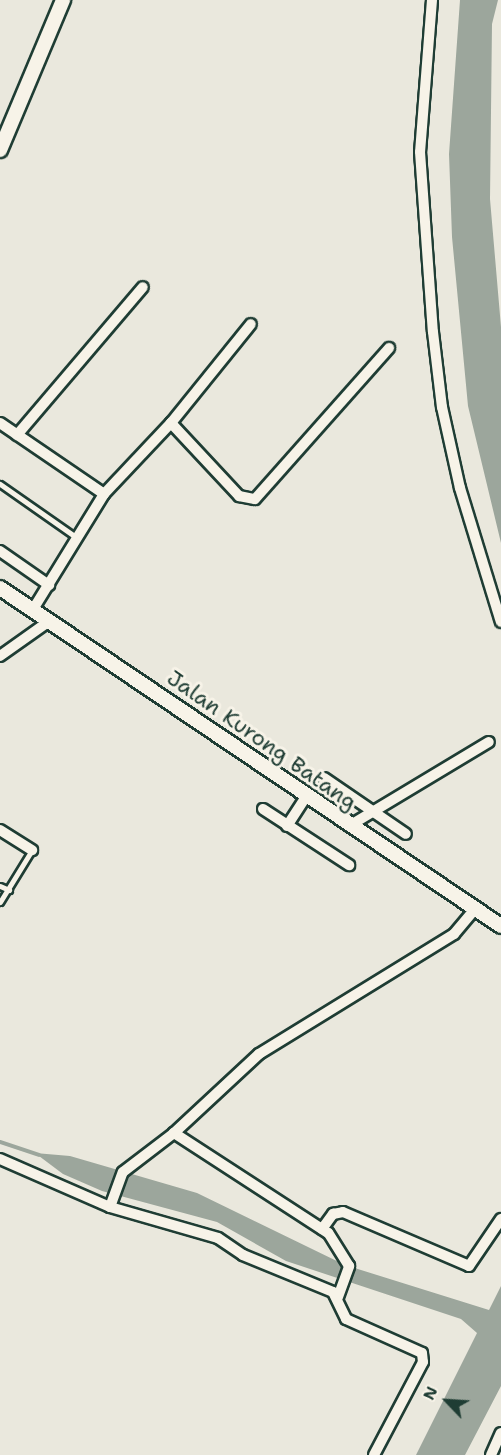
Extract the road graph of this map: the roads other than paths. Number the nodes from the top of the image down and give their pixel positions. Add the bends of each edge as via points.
1 (63, 0) edge
2 (432, 0) edge
3 (0, 150) edge
4 (143, 287) dead end
5 (251, 324) dead end
6 (389, 348) dead end
7 (0, 423) edge
8 (171, 423) junction
9 (16, 435) junction
10 (0, 484) edge
11 (104, 494) junction
12 (77, 538) junction
13 (0, 551) edge
14 (49, 585) junction
15 (0, 588) edge
16 (32, 611) junction
17 (48, 622) junction
18 (501, 622) edge
19 (0, 656) edge
20 (489, 742) dead end
21 (324, 778) dead end
22 (306, 796) junction
23 (263, 809) dead end
24 (374, 812) junction
25 (287, 826) junction
26 (349, 826) junction
27 (0, 830) edge
28 (406, 834) dead end
29 (32, 850) joint
30 (349, 866) dead end
31 (0, 886) edge
32 (9, 890) junction
33 (0, 902) edge
34 (475, 909) junction
35 (501, 926) edge
36 (174, 1133) junction
37 (0, 1159) edge
38 (112, 1204) junction
39 (501, 1219) edge
40 (322, 1229) junction
41 (338, 1297) junction
42 (501, 1433) edge
43 (374, 1455) edge
44 (490, 1455) edge

1 - 3 street
2 - 18 street via 420,152 432,320 447,430
4 - 9 street
5 - 8 street
6 - 8 street via 255,499 239,496
7 - 9 street
8 - 11 street
9 - 11 street
10 - 12 lane
11 - 12 street
12 - 14 street
13 - 14 street
14 - 16 street
15 - 16 street, Jalan Kurong Batang
16 - 17 street, Jalan Kurong Batang
17 - 19 street
17 - 22 street, Jalan Kurong Batang
20 - 24 street
21 - 24 street
22 - 25 street
22 - 26 street, Jalan Kurong Batang
23 - 25 street
24 - 26 street
24 - 28 street
25 - 30 street
26 - 34 street, Jalan Kurong Batang
27 - 29 street
29 - 32 lane
31 - 32 lane
32 - 33 lane
34 - 35 street, Jalan Kurong Batang
34 - 36 street via 454,934 260,1054
36 - 38 street via 123,1172
36 - 40 street
37 - 38 street
38 - 41 street via 210,1234
39 - 40 street via 469,1266 344,1212 333,1214
40 - 41 street via 349,1266
41 - 43 street via 346,1319 424,1356
42 - 44 street

